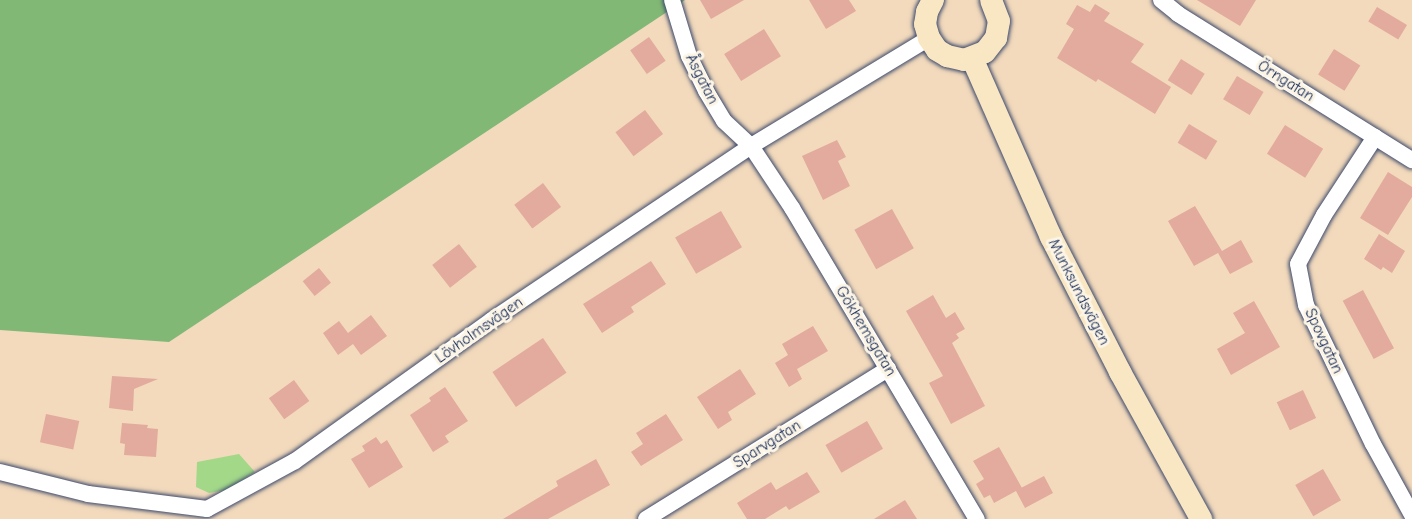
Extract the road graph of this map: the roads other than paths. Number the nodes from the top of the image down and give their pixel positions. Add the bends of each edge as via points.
1 (672, 0) edge
2 (933, 0) edge
3 (1161, 0) edge
4 (994, 1) edge
5 (929, 38) junction
6 (972, 58) junction
7 (1375, 137) junction
8 (751, 146) junction
9 (1412, 160) edge
10 (888, 369) junction
11 (0, 472) edge
12 (1410, 508) edge
13 (207, 514) edge
14 (646, 519) edge
15 (977, 519) edge
16 (1201, 519) edge

1 - 8 street, Åsgatan via 689,56 706,91 724,121
2 - 5 street via 925,24
3 - 7 street, Örngatan
4 - 6 street via 999,21 996,38 985,52
5 - 6 street via 947,56
5 - 8 street, Lövholmsvägen
6 - 16 street, Munksundsvägen via 1051,237
7 - 9 street, Örngatan
7 - 12 street, Spovgatan via 1324,215 1298,264 1306,305 1373,444
8 - 10 street, Gökhemsgatan
8 - 13 street, Lövholmsvägen via 561,273 295,461
10 - 14 street, Sparvgatan
10 - 15 street, Gökhemsgatan
11 - 13 street, Lövholmsvägen via 88,494

